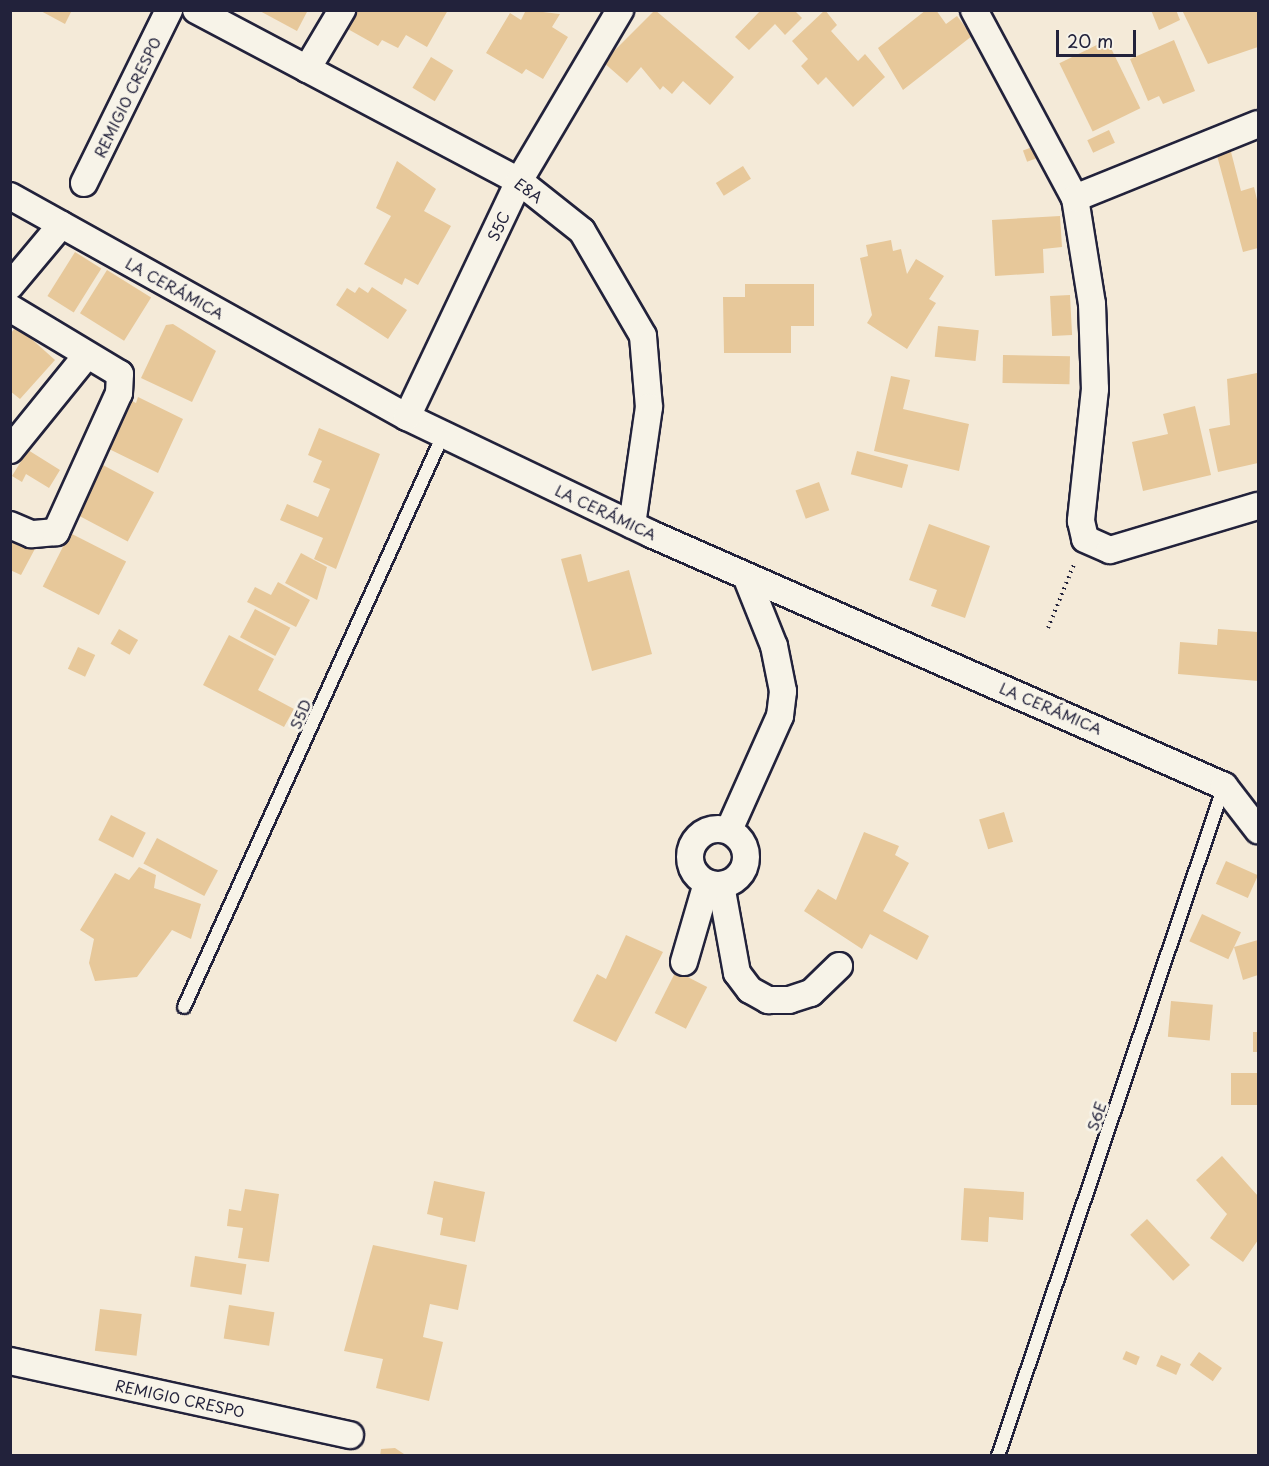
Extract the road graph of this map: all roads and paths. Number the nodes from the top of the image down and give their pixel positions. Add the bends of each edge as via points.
1 (169, 10) edge
2 (196, 10) edge
3 (342, 10) edge
4 (620, 10) edge
5 (974, 10) edge
6 (307, 69) junction
7 (1258, 124) edge
8 (519, 181) junction
9 (84, 183) dead end
10 (10, 196) edge
11 (1075, 198) junction
12 (61, 225) junction
13 (10, 286) edge
14 (10, 308) edge
15 (86, 356) junction
16 (407, 417) junction
17 (443, 435) junction
18 (10, 450) edge
19 (1258, 506) edge
20 (10, 525) edge
21 (632, 525) junction
22 (1085, 539) junction
23 (746, 576) junction
24 (1048, 628) dead end
25 (1224, 786) junction
26 (729, 830) junction
27 (1258, 830) edge
28 (714, 884) junction
29 (684, 962) dead end
30 (839, 966) dead end
31 (184, 1007) dead end
32 (10, 1361) edge
33 (350, 1435) dead end
34 (998, 1455) edge

1 - 9 street, REMIGIO CRESPO
2 - 6 street, E8A
3 - 6 street
4 - 8 street, S5C
5 - 11 street
6 - 8 street, E8A
7 - 11 street
8 - 16 street, S5C
8 - 21 street, E8A via 582,231 642,336 649,406
10 - 12 street, LA CERÁMICA
11 - 22 street via 1092,304 1095,378 1081,521
12 - 13 street
12 - 16 street, LA CERÁMICA
14 - 15 street
15 - 18 street
15 - 20 street via 120,374 119,393 89,465 56,532 31,534
16 - 17 street, LA CERÁMICA
17 - 21 street, LA CERÁMICA
17 - 31 lane, S5D
19 - 22 street via 1110,550
21 - 23 street, LA CERÁMICA
22 - 24 path
23 - 25 street, LA CERÁMICA
23 - 26 street via 774,646 783,692 780,716
25 - 27 street
25 - 34 lane, S6E
26 - 28 street via 744,843 746,862 738,878
26 - 28 street via 710,829 691,848 692,867
28 - 29 street
28 - 30 street via 737,973 750,990 768,1000 789,1000 810,993
32 - 33 street, REMIGIO CRESPO

